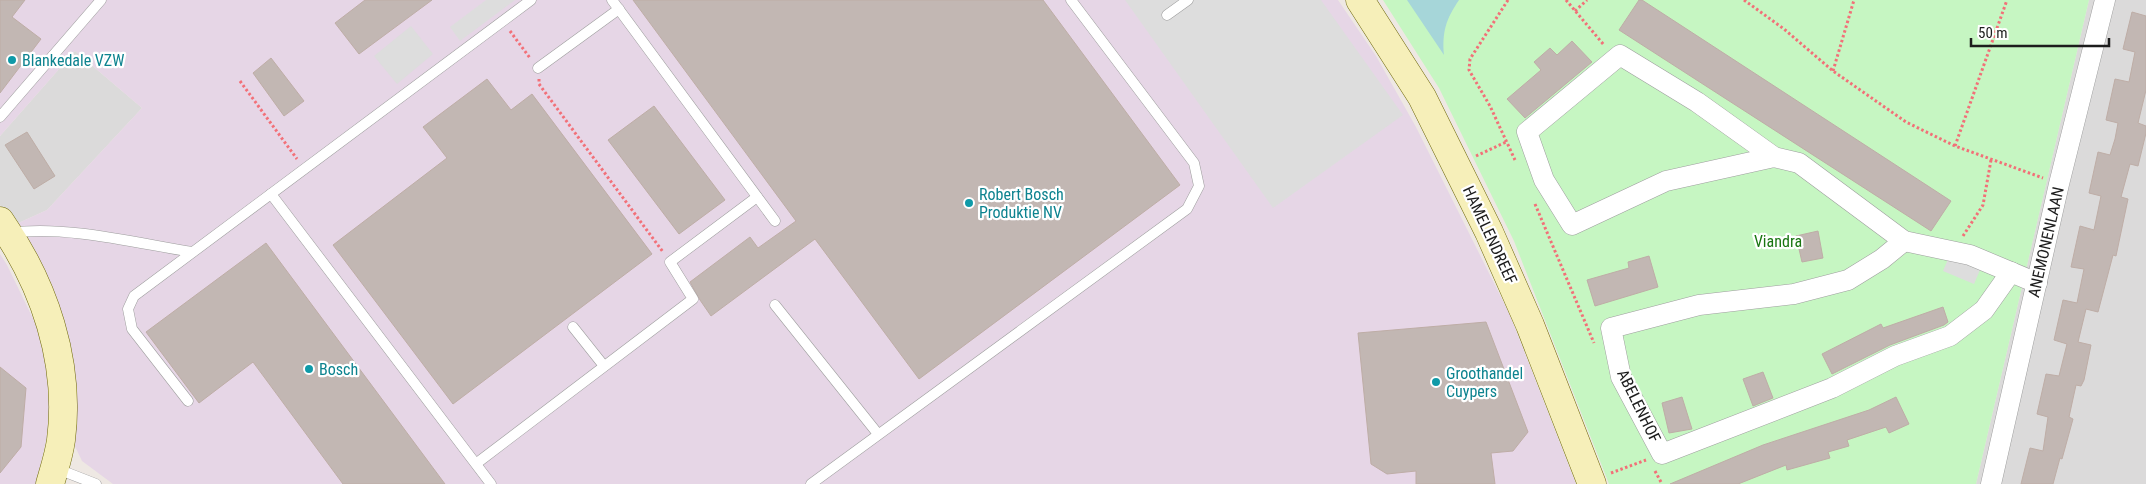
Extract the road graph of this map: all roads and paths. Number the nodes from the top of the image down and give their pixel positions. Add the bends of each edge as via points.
1 (101, 0) edge
2 (531, 0) edge
3 (612, 0) edge
4 (1071, 0) edge
5 (1188, 0) edge
6 (1360, 0) edge
7 (1508, 0) edge
8 (1566, 0) edge
9 (1587, 0) edge
10 (1744, 0) edge
11 (1854, 0) edge
12 (2007, 0) edge
13 (2105, 0) edge
14 (619, 9) junction
15 (1575, 11) junction
16 (1167, 15) dead end
17 (502, 20) junction
18 (1620, 55) junction
19 (538, 68) junction
20 (1833, 71) junction
21 (240, 81) dead end
22 (0, 117) edge
23 (1501, 144) dead end
24 (1955, 146) junction
25 (1480, 154) dead end
26 (1774, 157) junction
27 (1991, 160) junction
28 (1518, 166) dead end
29 (305, 169) junction
30 (2059, 184) junction
31 (271, 194) junction
32 (757, 197) junction
33 (1533, 199) dead end
34 (775, 221) dead end
35 (4, 227) edge
36 (1904, 241) junction
37 (1953, 251) junction
38 (192, 252) junction
39 (670, 262) junction
40 (2011, 272) junction
41 (2037, 283) junction
42 (775, 306) dead end
43 (573, 327) dead end
44 (1596, 348) dead end
45 (604, 366) junction
46 (188, 401) dead end
47 (878, 434) junction
48 (1645, 451) dead end
49 (1649, 459) dead end
50 (1640, 462) dead end
51 (477, 464) junction
52 (1653, 468) dead end
53 (1618, 470) dead end
54 (52, 476) edge
55 (96, 484) edge
56 (491, 484) edge
57 (811, 484) edge
58 (1592, 484) edge
59 (1662, 484) edge
60 (1991, 484) edge

1 - 22 lane
2 - 17 lane
3 - 14 lane
4 - 47 lane via 1194,163 1199,186 1187,209
5 - 16 lane
6 - 58 street, HAMELENDREEF via 1422,97 1489,232 1524,310
7 - 28 path via 1470,58 1469,70
8 - 15 path
9 - 15 path
10 - 20 path
11 - 20 path
12 - 24 path
13 - 30 street, ANEMONENLAAN
14 - 19 lane
14 - 32 lane
15 - 18 path via 1605,46
17 - 19 path
17 - 29 lane
18 - 26 street via 1697,102
18 - 26 street via 1527,132 1544,180 1572,225 1666,181
19 - 39 path via 539,84
20 - 24 path via 1906,122
21 - 29 path
23 - 25 path
24 - 27 path
26 - 36 street via 1800,163
27 - 30 path
27 - 37 path via 1983,205
29 - 31 lane
30 - 41 street, ANEMONENLAAN
31 - 38 lane
31 - 51 lane
32 - 34 lane
32 - 39 lane
33 - 44 path
35 - 38 lane via 102,237
35 - 54 street via 34,279 57,343 63,405 61,440
36 - 37 street
36 - 40 street, ABELENHOF via 1848,280 1794,294 1700,305 1611,328 1621,377 1662,454 1832,388 1895,356 1950,336 1984,310
37 - 40 street
38 - 46 lane via 134,296 128,309 132,329
39 - 45 lane via 693,298
40 - 41 street
41 - 60 street, ANEMONENLAAN
42 - 47 lane
43 - 45 lane
45 - 51 lane
47 - 57 lane
48 - 49 path
50 - 53 path
51 - 56 lane
52 - 59 path
54 - 55 lane

